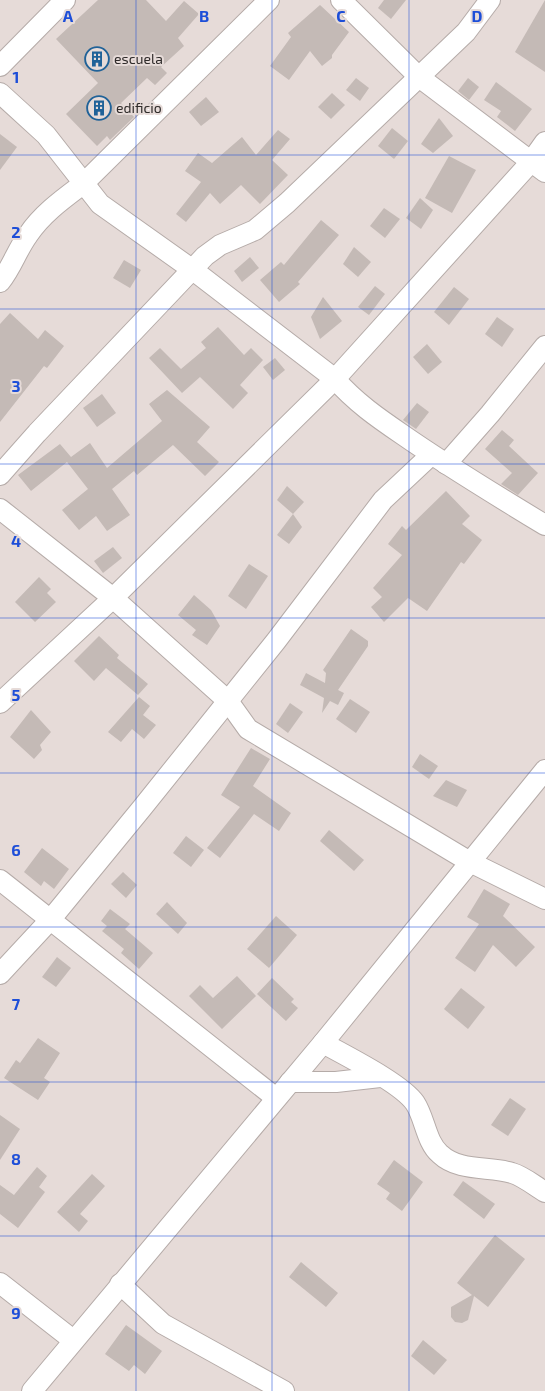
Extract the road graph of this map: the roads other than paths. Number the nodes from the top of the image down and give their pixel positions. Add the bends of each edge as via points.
1 (65, 0) edge
2 (269, 0) edge
3 (341, 0) edge
4 (490, 0) edge
5 (0, 66) edge
6 (419, 77) junction
7 (0, 93) edge
8 (545, 142) edge
9 (537, 167) edge
10 (83, 184) junction
11 (193, 270) junction
12 (0, 282) edge
13 (545, 346) edge
14 (335, 379) junction
15 (438, 459) junction
16 (0, 476) edge
17 (0, 508) edge
18 (545, 525) edge
19 (113, 598) junction
20 (228, 701) junction
21 (0, 703) edge
22 (545, 770) edge
23 (470, 862) junction
24 (0, 880) edge
25 (545, 899) edge
26 (51, 919) junction
27 (0, 974) edge
28 (323, 1043) junction
29 (380, 1077) junction
30 (290, 1082) junction
31 (276, 1098) junction
32 (545, 1192) edge
33 (0, 1283) edge
34 (120, 1284) junction
35 (73, 1340) junction
36 (35, 1390) edge
37 (284, 1391) edge

1 - 5 street
2 - 10 street
3 - 6 street
4 - 6 street via 466,32
6 - 9 street
6 - 11 street via 262,225 220,245
7 - 10 street via 46,135
8 - 9 street
9 - 14 street
10 - 11 street via 100,204
10 - 12 street via 51,208 28,235
11 - 14 street
11 - 16 street
13 - 15 street via 490,414
14 - 15 street via 350,396
14 - 19 street
15 - 18 street
15 - 20 street via 383,500
17 - 19 street
19 - 20 street
19 - 21 street
20 - 23 street via 248,729
20 - 26 street
22 - 23 street
23 - 25 street
23 - 28 street
24 - 26 street
26 - 27 street
26 - 31 street
28 - 29 street
28 - 30 street
29 - 30 street via 336,1082
29 - 32 street via 410,1097 439,1154 447,1160 470,1168 514,1173
30 - 31 street
31 - 34 street
33 - 35 street
34 - 35 street
34 - 37 street via 163,1324
35 - 36 street

